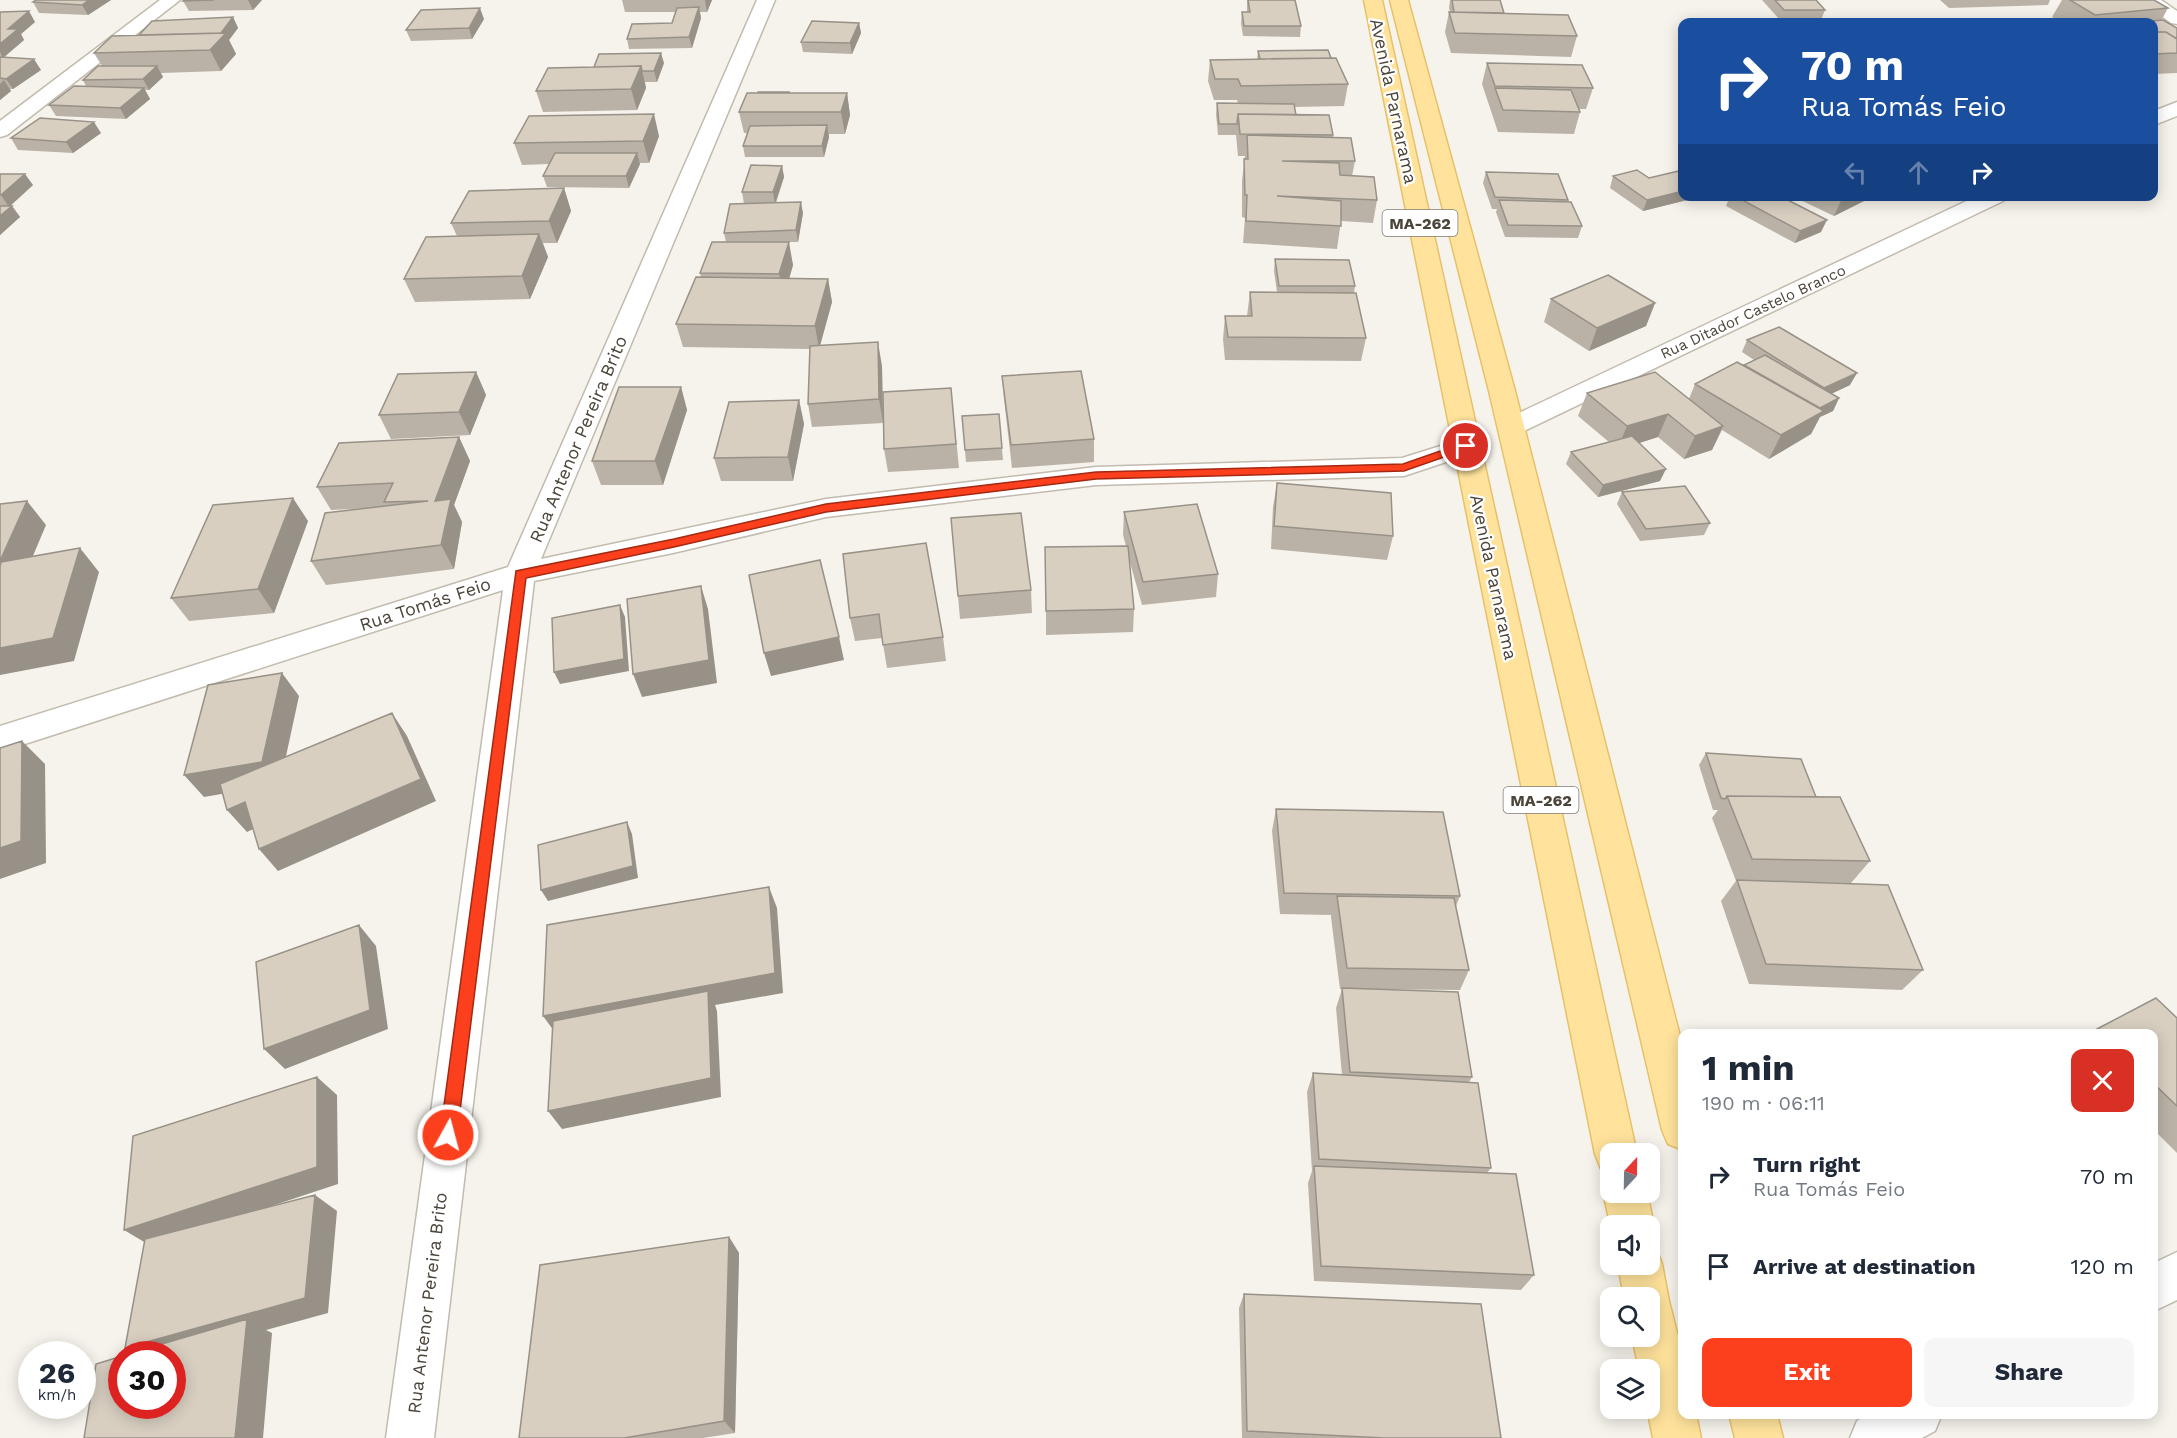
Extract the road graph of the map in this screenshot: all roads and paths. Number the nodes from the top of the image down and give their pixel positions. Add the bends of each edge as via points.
1 (171, 0) edge
2 (766, 0) edge
3 (1373, 0) edge
4 (1399, 0) edge
5 (2149, 0) edge
6 (2177, 19) edge
7 (2177, 108) edge
8 (2158, 117) edge
9 (0, 131) edge
10 (1985, 201) edge
11 (1502, 391) junction
12 (1455, 394) junction
13 (1510, 427) junction
14 (1466, 446) junction
15 (520, 574) junction
16 (0, 739) edge
17 (1678, 1110) edge
18 (1614, 1143) edge
19 (2177, 1275) edge
20 (2158, 1285) edge
21 (1658, 1347) edge
22 (1754, 1419) edge
23 (1909, 1419) edge
24 (410, 1438) edge
25 (1677, 1438) edge
26 (1759, 1438) edge
27 (1874, 1438) edge

1 - 9 street
2 - 15 street, Rua Antenor Pereira Brito
3 - 12 main road, Avenida Parnarama / MA-262
4 - 11 main road, Avenida Parnarama / MA-262
5 - 6 street
7 - 8 street
10 - 13 street, Rua Ditador Castelo Branco
11 - 12 main road
11 - 13 main road, Avenida Parnarama / MA-262
12 - 14 main road, Avenida Parnarama / MA-262
13 - 17 main road, Avenida Parnarama / MA-262
14 - 15 street, Rua Tomás Feio via 1404,467 1096,476 826,508
14 - 18 main road, Avenida Parnarama / MA-262
15 - 16 street, Rua Tomás Feio
15 - 24 street, Rua Antenor Pereira Brito
19 - 20 street
21 - 25 main road
22 - 26 main road
23 - 27 street

